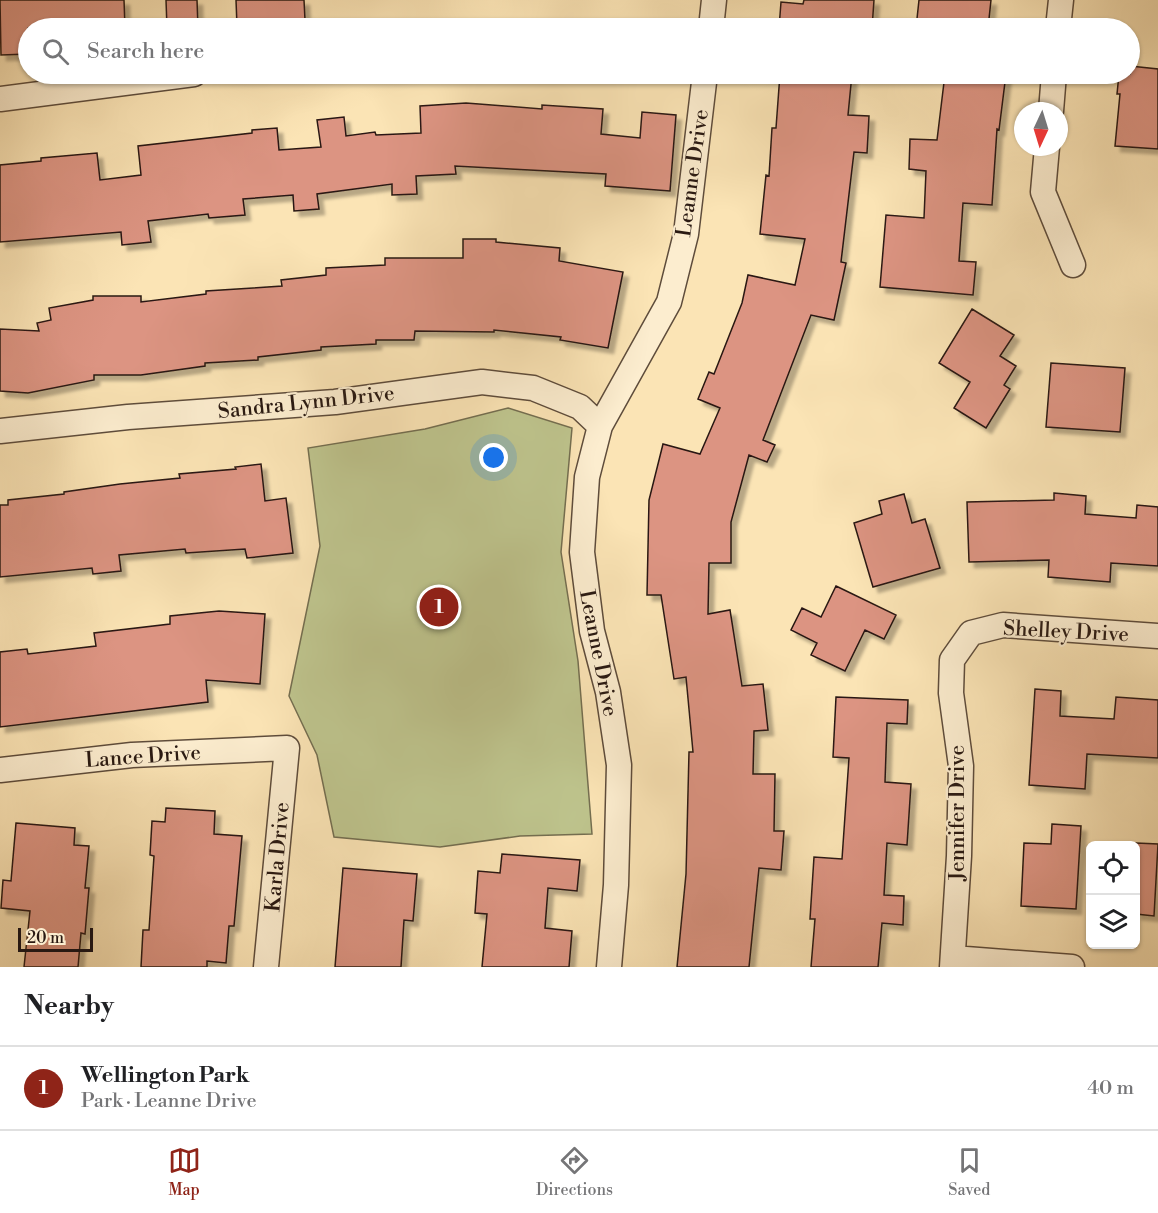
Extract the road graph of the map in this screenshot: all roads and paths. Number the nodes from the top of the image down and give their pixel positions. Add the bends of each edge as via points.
1 (714, 0) edge
2 (1061, 0) edge
3 (712, 18) edge
4 (1059, 18) edge
5 (116, 84) edge
6 (704, 84) edge
7 (1053, 84) edge
8 (0, 99) edge
9 (1052, 102) edge
10 (1046, 156) edge
11 (1073, 265) dead end
12 (600, 426) junction
13 (0, 431) edge
14 (1158, 636) edge
15 (952, 660) joint
16 (287, 748) joint
17 (0, 770) edge
18 (953, 963) edge
19 (266, 967) edge
20 (609, 967) edge
21 (1072, 967) edge

1 - 3 street
2 - 4 street
5 - 8 street
6 - 12 street, Leanne Drive via 686,234 669,302
7 - 9 street
10 - 11 street via 1043,192
12 - 13 street, Sandra Lynn Drive via 580,407 533,388 482,382 335,402
12 - 20 street, Leanne Drive via 588,477 582,552 592,631 608,692 619,765
14 - 15 street, Shelley Drive via 1003,626 971,633
15 - 18 street, Jennifer Drive via 951,693 961,766
16 - 17 street, Lance Drive via 132,755
16 - 19 street, Karla Drive
18 - 21 street

